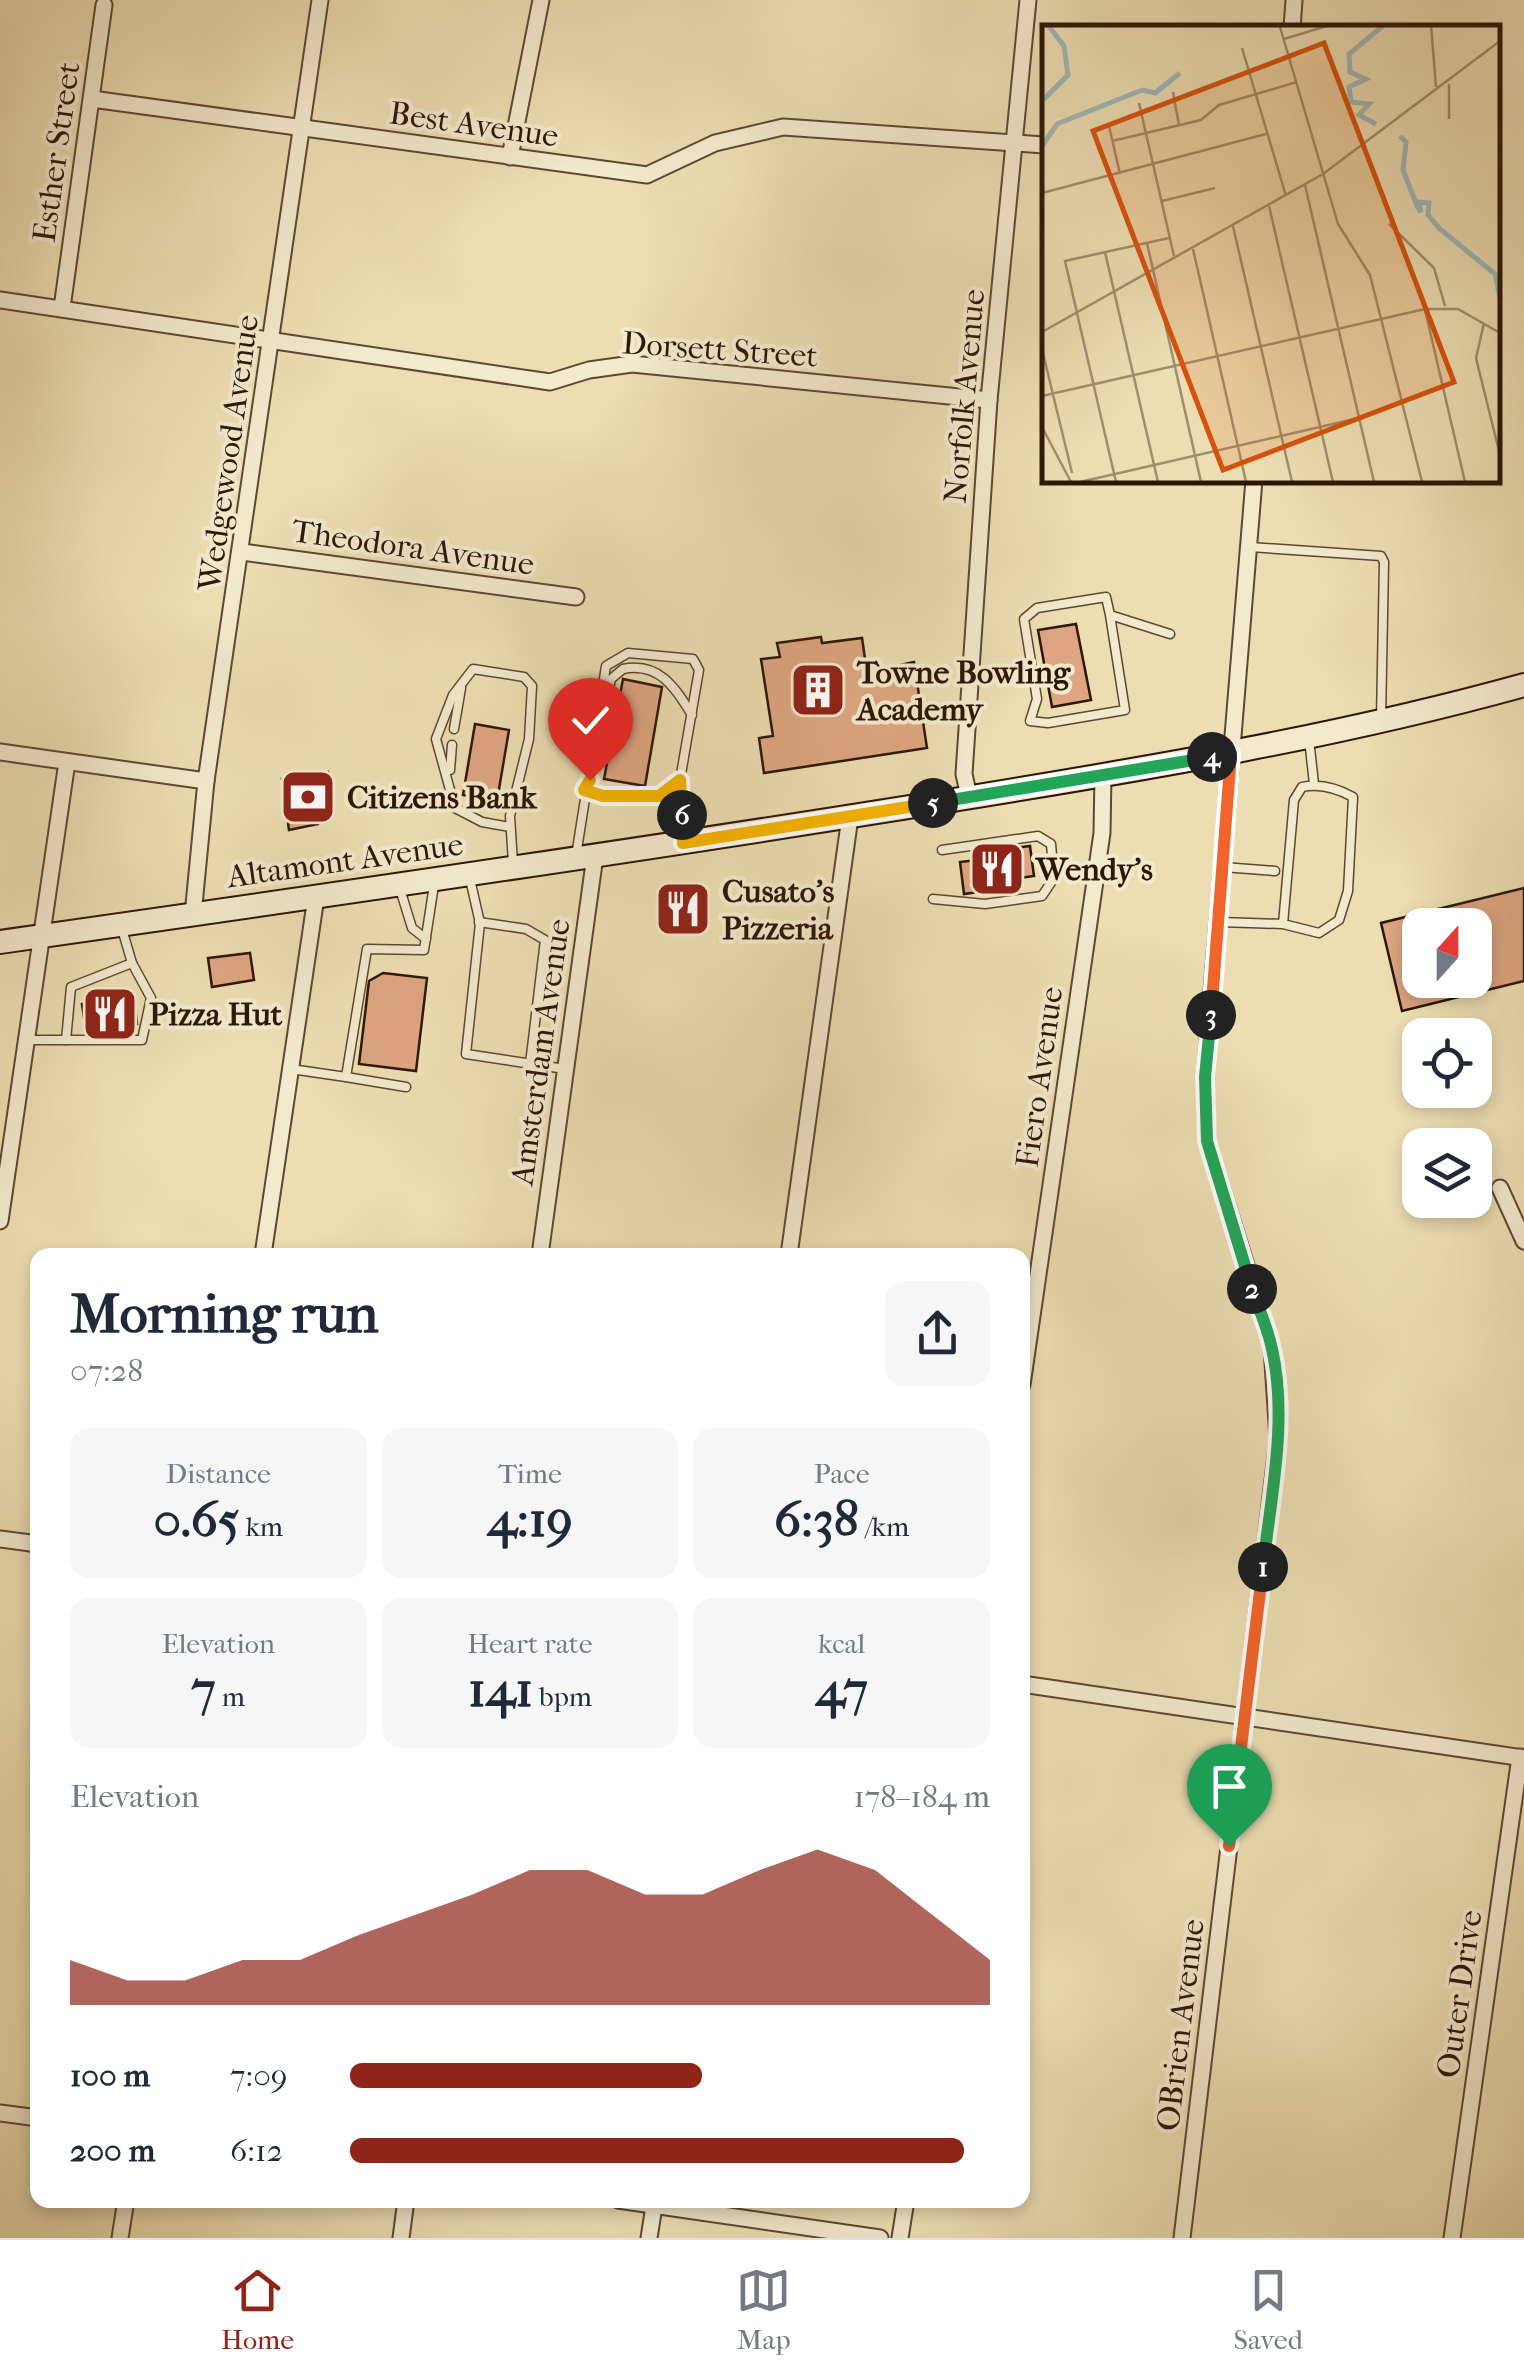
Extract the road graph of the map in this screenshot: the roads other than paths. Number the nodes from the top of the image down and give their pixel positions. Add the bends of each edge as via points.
1 (320, 0) edge
2 (541, 0) edge
3 (1028, 0) edge
4 (1294, 0) edge
5 (104, 5) dead end
6 (1292, 25) edge
7 (92, 99) junction
8 (302, 127) junction
9 (1016, 142) junction
10 (1042, 145) edge
11 (510, 158) junction
12 (0, 300) edge
13 (62, 308) junction
14 (272, 344) junction
15 (989, 400) junction
16 (1254, 482) edge
17 (1248, 547) junction
18 (242, 552) junction
19 (576, 597) dead end
20 (1110, 615) junction
21 (1170, 634) dead end
22 (462, 684) junction
23 (1524, 686) edge
24 (692, 715) junction
25 (1381, 719) junction
26 (454, 729) dead end
27 (1309, 735) junction
28 (452, 745) dead end
29 (0, 752) edge
30 (1231, 754) junction
31 (67, 762) junction
32 (1104, 776) junction
33 (450, 779) junction
34 (680, 780) junction
35 (206, 781) junction
36 (1314, 784) junction
37 (584, 790) junction
38 (968, 797) junction
39 (850, 817) junction
40 (510, 827) junction
41 (683, 843) junction
42 (942, 850) dead end
43 (585, 857) junction
44 (514, 868) junction
45 (1223, 868) junction
46 (1275, 871) dead end
47 (468, 874) junction
48 (434, 880) junction
49 (399, 885) junction
50 (316, 896) junction
51 (933, 899) dead end
52 (192, 915) junction
53 (479, 922) junction
54 (1220, 922) junction
55 (1283, 924) junction
56 (121, 926) junction
57 (42, 936) junction
58 (426, 938) junction
59 (0, 942) edge
60 (132, 963) junction
61 (26, 1040) junction
62 (66, 1040) junction
63 (530, 1064) junction
64 (291, 1069) junction
65 (565, 1069) junction
66 (346, 1077) junction
67 (406, 1087) dead end
68 (6, 1142) edge
69 (1500, 1188) dead end
70 (0, 1221) edge
71 (1524, 1241) edge
72 (264, 1248) edge
73 (541, 1248) edge
74 (790, 1248) edge
75 (1030, 1330) edge
76 (0, 1539) edge
77 (30, 1543) edge
78 (1030, 1685) edge
79 (1245, 1716) junction
80 (1522, 1758) edge
81 (0, 2113) edge
82 (30, 2117) edge
83 (125, 2208) edge
84 (405, 2208) edge
85 (653, 2208) edge
86 (692, 2208) edge
87 (905, 2208) edge
88 (120, 2238) edge
89 (401, 2238) edge
90 (649, 2238) edge
91 (880, 2238) edge
92 (900, 2238) edge
93 (1182, 2238) edge
94 (1452, 2238) edge

1 - 8 street, Wedgewood Avenue
2 - 11 street
3 - 9 street, Norfolk Avenue
4 - 6 street
5 - 7 street, Esther Street
7 - 8 street, Best Avenue
7 - 13 street, Esther Street
8 - 11 street, Best Avenue
8 - 14 street, Wedgewood Avenue
9 - 10 street, Best Avenue
9 - 11 street, Best Avenue via 783,127 716,143 647,175
9 - 15 street, Norfolk Avenue
12 - 13 street, Dorsett Street
13 - 14 street, Dorsett Street
14 - 15 street, Dorsett Street via 550,382 632,364
14 - 18 street, Wedgewood Avenue
15 - 38 street, Norfolk Avenue via 964,774
16 - 17 street, OBrien Avenue
17 - 25 lane via 1380,556
17 - 30 street, OBrien Avenue
18 - 19 street, Theodora Avenue
18 - 35 street, Wedgewood Avenue
20 - 20 lane via 1106,597 1037,608 1024,620 1037,699 1030,721 1125,710
20 - 21 lane
22 - 26 lane
22 - 33 lane via 436,740
22 - 40 lane via 473,669 524,677 532,686
23 - 25 main road, Altamont Avenue
24 - 34 lane
24 - 37 lane via 658,671 623,669 610,679
24 - 37 lane via 699,670 694,659 628,653 606,666
25 - 27 main road, Altamont Avenue
27 - 30 main road, Altamont Avenue
27 - 36 lane
28 - 33 lane
29 - 31 street
30 - 32 main road, Altamont Avenue
30 - 45 street, OBrien Avenue
31 - 35 street
31 - 57 street
32 - 38 main road, Altamont Avenue
32 - 75 street, Fiero Avenue via 1102,833
33 - 40 lane via 462,815
34 - 37 lane via 659,796
34 - 41 lane
35 - 52 street, Wedgewood Avenue
36 - 55 lane via 1302,787 1294,800
36 - 55 lane via 1353,798 1348,891 1329,930
37 - 43 lane
38 - 39 main road, Altamont Avenue
39 - 41 main road, Altamont Avenue
39 - 74 street
40 - 44 lane
41 - 43 main road, Altamont Avenue
42 - 51 lane via 1038,836 1051,844 1054,878 1042,896 985,904
43 - 44 main road, Altamont Avenue
43 - 65 street, Amsterdam Avenue
44 - 47 main road, Altamont Avenue
45 - 46 lane
45 - 54 street, OBrien Avenue
47 - 48 main road, Altamont Avenue
47 - 53 lane
48 - 49 main road, Altamont Avenue
48 - 58 lane
49 - 50 main road, Altamont Avenue
49 - 58 lane via 412,928
50 - 52 main road, Altamont Avenue
50 - 64 street
52 - 56 main road, Altamont Avenue
53 - 63 lane via 526,928 545,940
53 - 63 lane via 463,1047 466,1054
54 - 55 lane
54 - 79 street, OBrien Avenue via 1205,1077 1207,1141 1272,1348 1278,1394
56 - 57 main road, Altamont Avenue
56 - 60 lane
57 - 59 main road, Altamont Avenue
57 - 61 street
58 - 66 lane via 424,950 367,949
60 - 62 lane via 71,987
60 - 62 lane via 151,998 142,1040
61 - 62 lane
61 - 68 street
63 - 65 lane
64 - 66 lane
64 - 72 street
65 - 73 street, Amsterdam Avenue
66 - 67 lane
68 - 70 street
69 - 71 street
76 - 77 street
78 - 79 street
79 - 80 street
79 - 93 street, OBrien Avenue
80 - 94 street, Outer Drive
81 - 82 street
83 - 88 street
84 - 89 street
85 - 90 street
86 - 91 street
87 - 92 street

